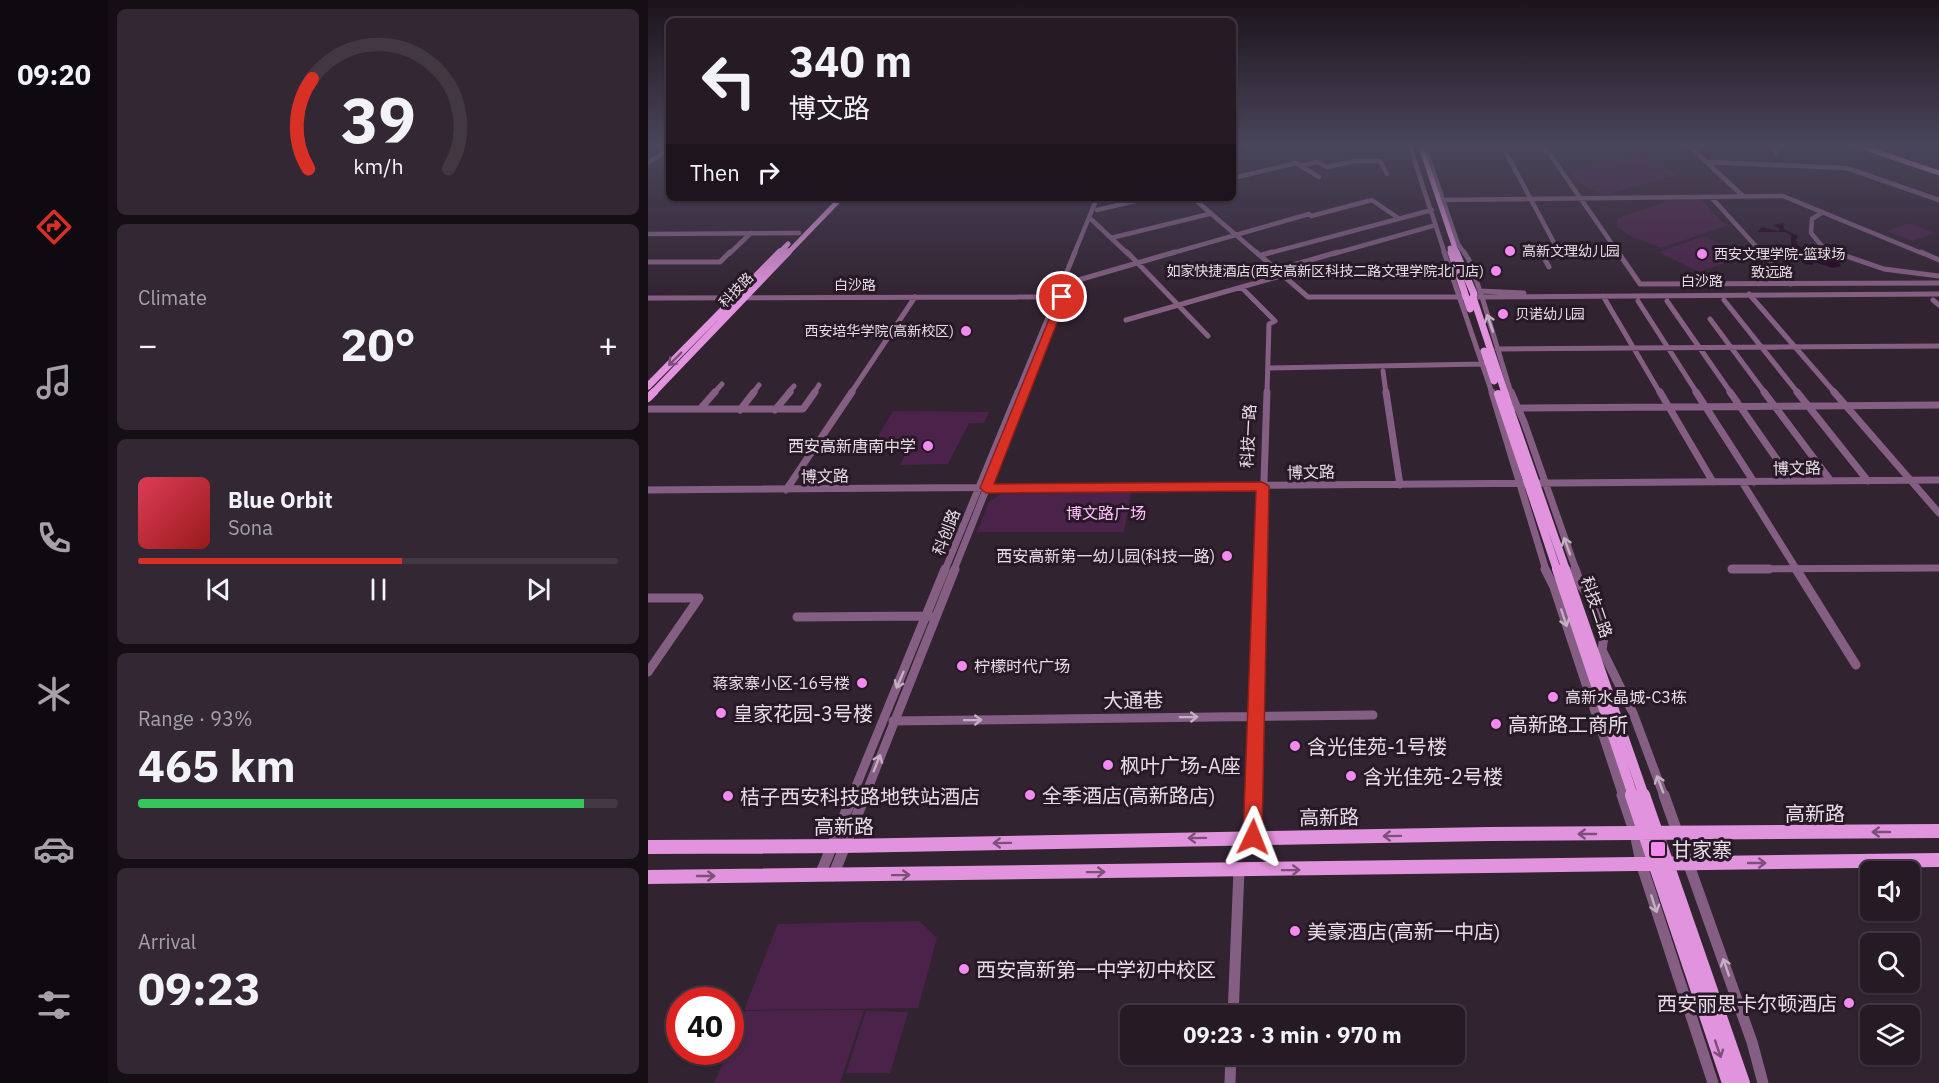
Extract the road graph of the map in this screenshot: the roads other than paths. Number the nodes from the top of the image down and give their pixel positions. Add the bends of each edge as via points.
1 (1427, 195) edge
2 (1434, 195) edge
3 (1438, 195) edge
4 (1441, 195) edge
5 (1528, 195) edge
6 (1578, 195) edge
7 (1743, 196) joint
8 (1711, 197) junction
9 (1530, 198) junction
10 (1580, 198) junction
11 (1443, 200) junction
12 (831, 201) edge
13 (838, 201) edge
14 (1098, 201) edge
15 (1098, 201) edge
16 (1135, 201) edge
17 (1196, 201) edge
18 (1096, 210) junction
19 (1432, 210) junction
20 (1823, 212) junction
21 (1209, 214) junction
22 (1398, 218) junction
23 (1092, 220) junction
24 (1437, 225) junction
25 (751, 233) junction
26 (799, 233) junction
27 (648, 234) edge
28 (1238, 234) junction
29 (1111, 238) junction
30 (1559, 252) junction
31 (1618, 252) junction
32 (1262, 255) junction
33 (1939, 260) edge
34 (648, 262) edge
35 (1138, 263) junction
36 (1549, 267) dead end
37 (1279, 269) junction
38 (1284, 275) junction
39 (1939, 276) edge
40 (1068, 282) junction
41 (1939, 283) edge
42 (1649, 284) junction
43 (1791, 284) junction
44 (1242, 288) junction
45 (1655, 293) junction
46 (1749, 294) junction
47 (1535, 295) junction
48 (1937, 295) edge
49 (1474, 296) junction
50 (1603, 296) junction
51 (914, 298) junction
52 (1059, 298) junction
53 (739, 299) junction
54 (648, 300) edge
55 (1724, 300) dead end
56 (1638, 301) dead end
57 (1667, 301) dead end
58 (1939, 305) edge
59 (1179, 307) junction
60 (1126, 320) dead end
61 (1710, 320) dead end
62 (1208, 336) dead end
63 (1939, 346) edge
64 (1795, 347) junction
65 (1634, 348) junction
66 (1668, 348) junction
67 (1699, 348) junction
68 (1731, 348) junction
69 (1762, 348) junction
70 (1494, 349) junction
71 (1482, 364) junction
72 (1268, 368) junction
73 (1383, 370) dead end
74 (722, 384) dead end
75 (759, 385) dead end
76 (819, 385) dead end
77 (648, 386) edge
78 (794, 386) dead end
79 (648, 398) edge
80 (1939, 405) edge
81 (1739, 406) junction
82 (1775, 406) junction
83 (1808, 406) junction
84 (1845, 406) junction
85 (1669, 407) junction
86 (1705, 407) junction
87 (648, 408) edge
88 (1516, 408) junction
89 (700, 409) junction
90 (740, 410) junction
91 (775, 410) junction
92 (1911, 480) junction
93 (1939, 480) edge
94 (1792, 481) junction
95 (1831, 481) junction
96 (1868, 481) junction
97 (1713, 482) junction
98 (1742, 482) junction
99 (1754, 482) junction
100 (1532, 484) junction
101 (1401, 485) junction
102 (1262, 486) junction
103 (982, 488) junction
104 (648, 490) edge
105 (786, 490) junction
106 (1939, 513) edge
107 (1939, 568) edge
108 (1732, 569) dead end
109 (1796, 569) junction
110 (648, 598) edge
111 (797, 616) dead end
112 (931, 616) junction
113 (1856, 665) dead end
114 (648, 672) edge
115 (1373, 715) dead end
116 (1257, 716) junction
117 (893, 721) junction
118 (1939, 831) edge
119 (1678, 833) junction
120 (1646, 834) junction
121 (1253, 837) junction
122 (838, 846) junction
123 (648, 847) edge
124 (1939, 860) edge
125 (1690, 864) junction
126 (1655, 865) junction
127 (1239, 870) junction
128 (826, 875) junction
129 (648, 877) edge
130 (1233, 1005) edge
131 (1231, 1065) edge
132 (1230, 1083) edge
133 (1713, 1083) edge
134 (1729, 1083) edge
135 (1743, 1083) edge
136 (1763, 1083) edge

1 - 19 street
2 - 49 main road, 科技二路
3 - 49 main road, 科技二路
4 - 11 street
5 - 9 street
6 - 10 street
7 - 8 street
7 - 20 street via 1783,196
8 - 10 street
8 - 43 street
9 - 10 street
9 - 11 street
9 - 30 street
10 - 31 street
11 - 49 street via 1458,244 1468,260
12 - 26 main road, 科技路
13 - 53 main road, 科技路
14 - 18 street, 科创路
15 - 52 street, 科创路
16 - 18 street
17 - 21 street
18 - 23 street, 科创路
19 - 22 street
19 - 24 street
20 - 33 street
20 - 39 street via 1812,219 1810,229 1815,239 1828,248 1889,271
21 - 28 street
21 - 29 street
22 - 28 street via 1371,200
22 - 32 street
23 - 29 street
23 - 40 street, 科创路
24 - 37 street
24 - 49 street
25 - 26 street
25 - 27 street
25 - 34 street via 720,262
26 - 53 main road, 科技路
28 - 32 street
28 - 35 street
29 - 35 street
30 - 31 street
30 - 36 street via 1542,254
31 - 42 street, 致远路 via 1640,284
32 - 37 street
35 - 40 street
35 - 59 street
37 - 38 street
38 - 44 street
38 - 49 street via 1308,297
40 - 52 street, 科创路
41 - 43 street, 致远路
42 - 43 street, 致远路
42 - 45 street
44 - 59 street
44 - 72 street, 科技一路 via 1275,321 1269,324
45 - 46 street, 白沙路
45 - 47 street, 白沙路
46 - 48 street, 白沙路
46 - 50 street, 白沙路
46 - 64 street
47 - 49 street via 1511,291
47 - 49 street via 1516,300
47 - 50 street, 白沙路
48 - 58 street
70 -> 49 main road, 科技二路
49 - 71 street via 1477,353
49 - 100 main road, 科技二路
50 - 65 street
51 - 52 street, 白沙路
51 - 53 street, 白沙路
51 - 105 street
52 - 103 street, 科创路
53 - 54 street, 白沙路
53 -> 77 main road, 科技路
53 - 79 main road, 科技路
55 - 69 street
56 - 66 street
57 - 67 street
59 - 60 street
59 - 62 street
61 - 68 street
63 - 64 street
64 - 69 street
64 - 84 street
65 - 66 street
65 - 70 street
65 - 85 street
66 - 67 street
66 - 86 street
67 - 68 street
67 - 81 street
68 - 69 street
68 - 82 street
69 - 83 street
70 - 88 street
70 - 100 main road, 科技二路
71 - 72 street
71 - 100 street
72 - 102 street, 科技一路
73 - 101 street
74 - 89 street
75 - 90 street
76 - 91 street via 803,410
78 - 91 street
80 - 84 street
81 - 82 street
81 - 86 street
81 - 94 street
82 - 83 street
82 - 95 street
83 - 84 street
83 - 96 street
84 - 92 street
85 - 86 street
85 - 88 street
85 - 97 street
86 - 99 street
87 - 89 street
88 - 100 street via 1524,422
89 - 90 street
90 - 91 street
92 - 93 street, 博文路
92 - 96 street, 博文路
92 - 106 street
94 - 95 street, 博文路
94 - 99 street, 博文路
95 - 96 street, 博文路
97 - 98 street, 博文路
97 - 100 street, 博文路
98 - 99 street, 博文路
98 - 109 street
100 - 101 street, 博文路
119 -> 100 street via 1633,713 1602,650 1604,636 1590,597
100 - 120 main road, 科技二路
100 -> 120 street via 1544,567
101 - 102 street, 博文路
102 - 103 street, 博文路
102 - 116 street, 科技一路
103 - 105 street, 博文路
103 - 112 street, 科创路
104 - 105 street, 博文路
107 - 109 street
108 - 109 street
109 - 113 street
110 - 114 street via 699,598
111 - 112 street
112 - 117 street, 科创路
112 -> 122 street, 科创路
115 - 116 street, 大通巷
117 -> 116 street, 大通巷
116 - 121 street, 科技一路
122 -> 117 street, 科创路
118 -> 119 main road, 高新路
119 - 120 main road, 高新路
119 - 125 street
120 -> 121 main road, 高新路
120 - 126 main road, 科技二路
121 -> 122 main road, 高新路
122 - 123 main road, 高新路
122 - 128 street, 科创路
122 - 128 street, 科创路
125 -> 124 main road
125 - 126 main road
136 -> 125 street
127 -> 126 main road
126 -> 133 street
126 -> 134 main road, 科技二路
126 - 135 main road, 科技二路
128 -> 127 main road
127 - 130 street
129 -> 128 main road
131 - 132 street

